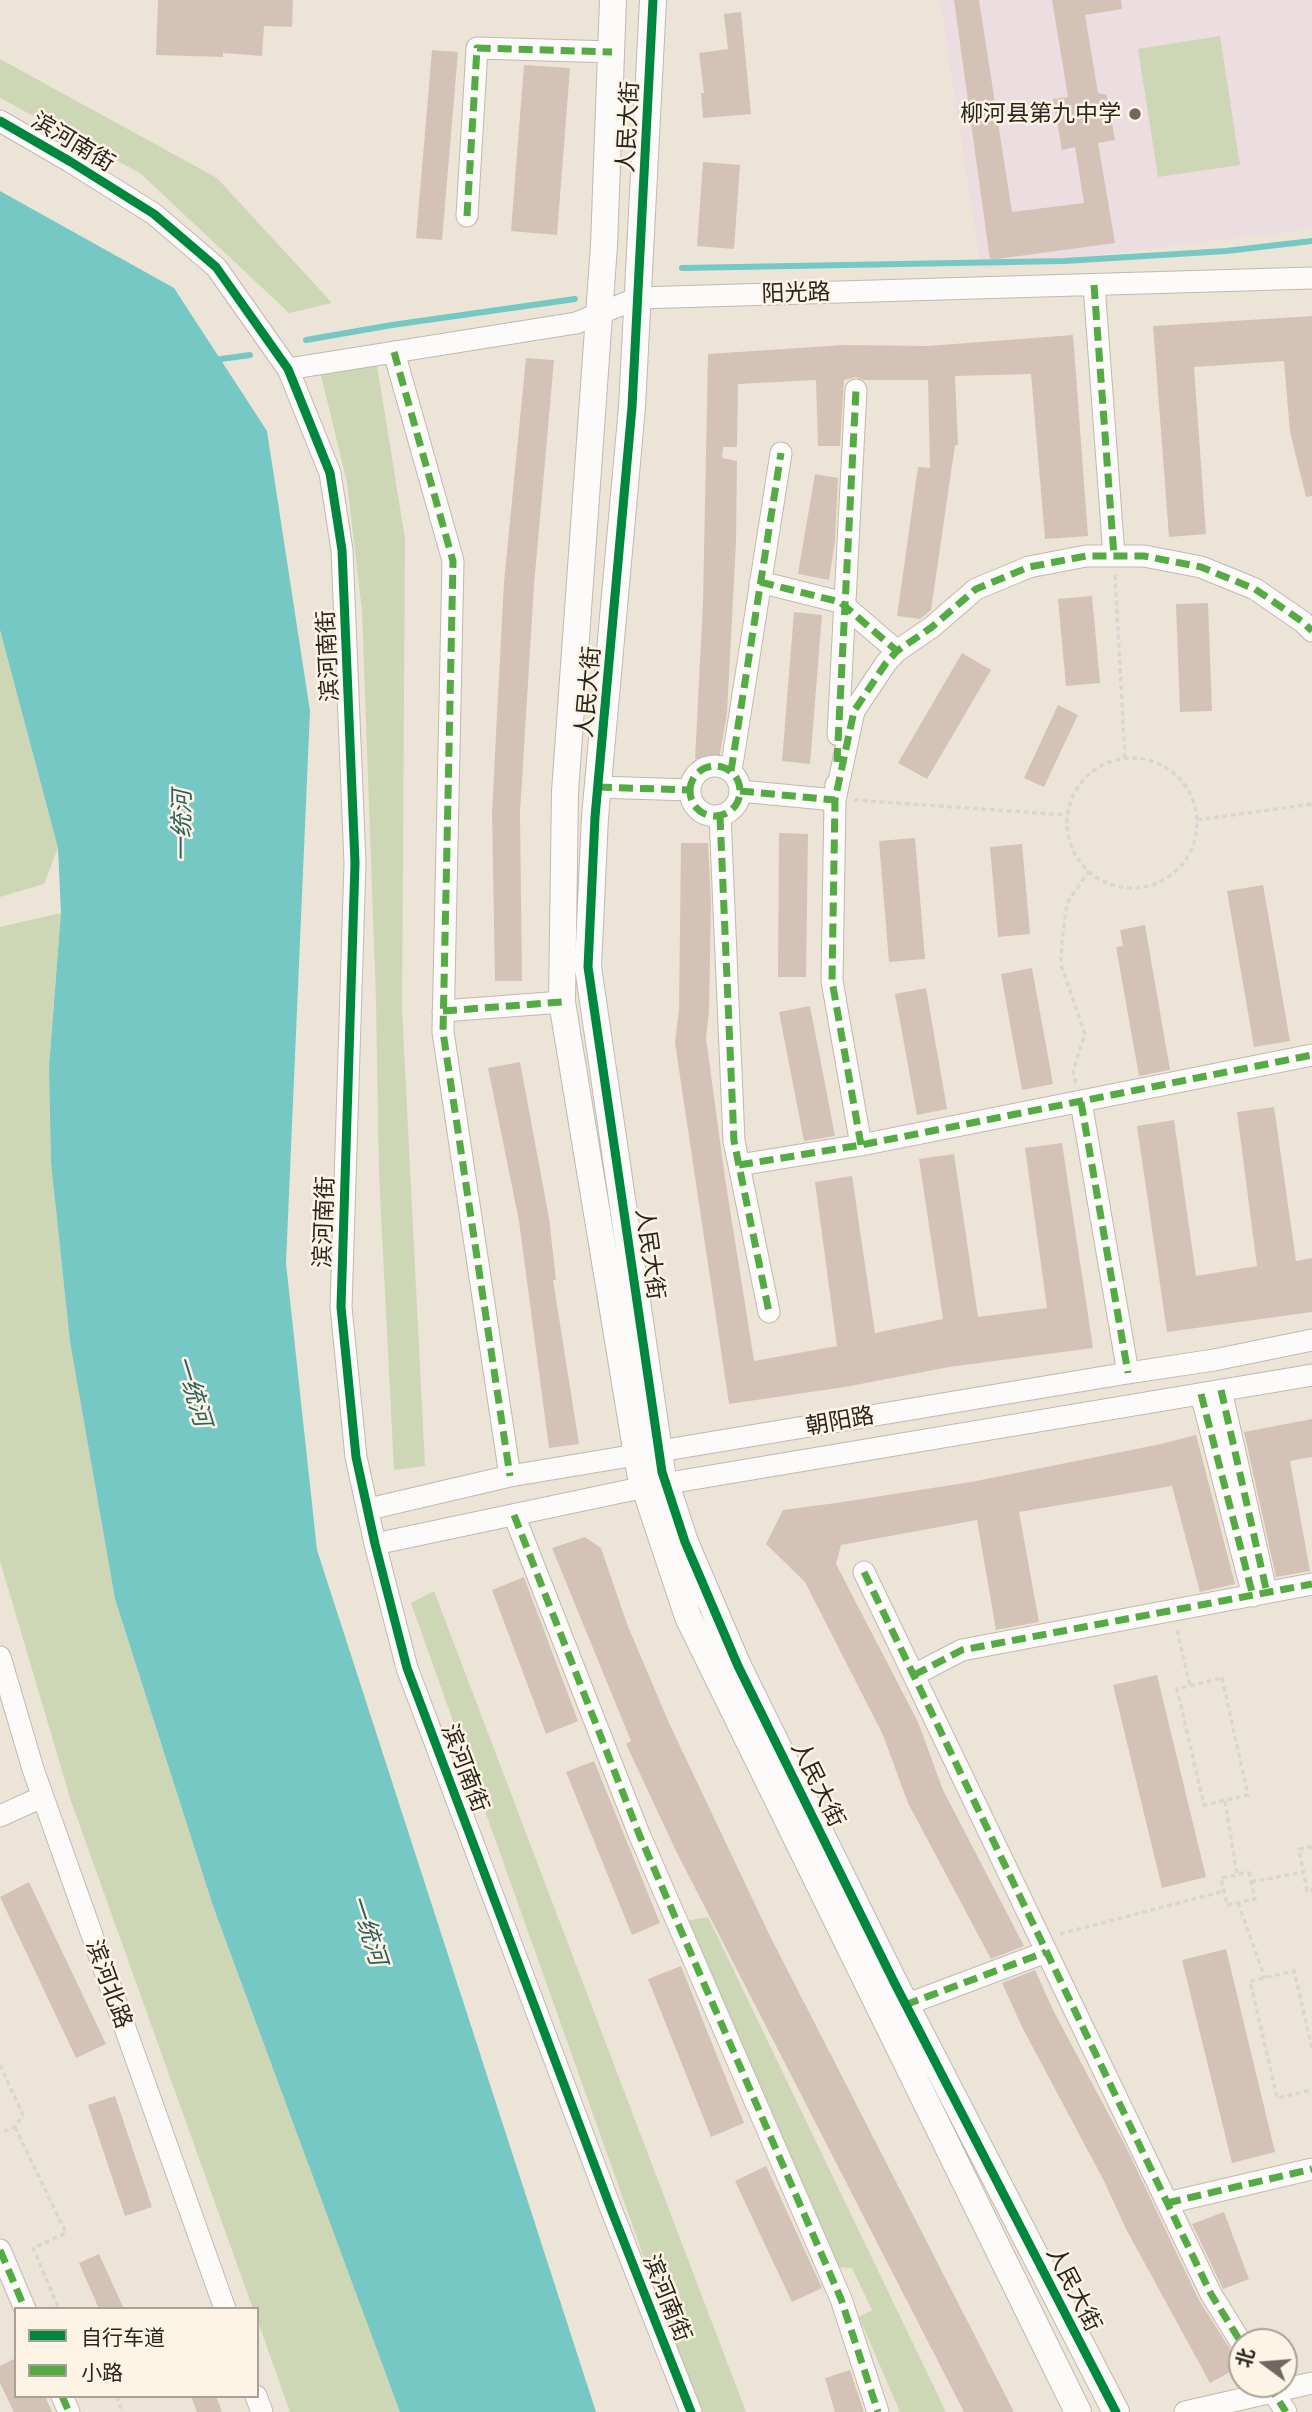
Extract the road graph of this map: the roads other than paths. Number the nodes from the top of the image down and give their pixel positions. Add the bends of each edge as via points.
1 (613, 0) edge
2 (653, 0) edge
3 (612, 51) junction
4 (0, 121) edge
5 (467, 216) dead end
6 (1312, 278) edge
7 (1094, 285) junction
8 (638, 298) junction
9 (600, 314) junction
10 (394, 352) junction
11 (288, 369) junction
12 (856, 390) dead end
13 (780, 453) dead end
14 (1114, 556) junction
15 (760, 582) junction
16 (845, 606) junction
17 (1312, 631) edge
18 (897, 651) junction
19 (845, 719) junction
20 (731, 771) junction
21 (598, 787) junction
22 (689, 790) junction
23 (740, 791) junction
24 (835, 800) junction
25 (720, 816) junction
26 (562, 1002) junction
27 (443, 1012) junction
28 (1312, 1055) edge
29 (1081, 1102) junction
30 (861, 1145) junction
31 (739, 1165) junction
32 (769, 1312) dead end
33 (1312, 1340) edge
34 (1128, 1373) junction
35 (1312, 1375) edge
36 (1211, 1392) junction
37 (648, 1453) junction
38 (510, 1476) junction
39 (655, 1485) junction
40 (369, 1509) junction
41 (514, 1515) junction
42 (375, 1544) junction
43 (864, 1572) dead end
44 (1312, 1584) edge
45 (1260, 1594) junction
46 (0, 1657) edge
47 (914, 1675) junction
48 (42, 1797) junction
49 (0, 1816) edge
50 (1043, 1946) junction
51 (905, 2005) junction
52 (1312, 2169) edge
53 (1167, 2203) junction
54 (0, 2250) edge
55 (24, 2307) edge
56 (224, 2307) edge
57 (1233, 2328) edge
58 (1235, 2398) edge
59 (691, 2412) edge
60 (878, 2412) edge
61 (1078, 2412) edge
62 (1116, 2412) edge
63 (1185, 2412) edge

1 - 3 street, 人民大街
2 - 8 street, 人民大街
3 - 5 street via 477,48
3 - 9 street, 人民大街
4 - 11 street, 滨河南街 via 154,214 216,267
6 - 7 street, 阳光路
7 - 8 street, 阳光路
7 - 14 street
8 - 9 street, 阳光路
8 - 21 street, 人民大街
9 - 10 street, 阳光路 via 576,323
9 - 26 street, 人民大街 via 565,792
10 - 11 street, 阳光路
10 - 27 street via 453,561
11 - 40 street, 滨河南街 via 330,473 342,550 355,863 341,1307 356,1457
12 - 16 street
13 - 15 street
14 - 17 street via 1144,556 1201,567 1255,589
14 - 18 street via 1086,556 1029,567 976,589
15 - 16 street
15 - 20 street
16 - 18 street
16 - 19 street
18 - 19 street
19 - 24 street
20 - 22 street via 709,766 692,779
20 - 23 street
21 - 22 street
21 - 37 street, 人民大街 via 588,967
22 - 25 street via 699,810
23 - 24 street
23 - 25 street via 730,811
24 - 30 street via 832,981
25 - 31 street via 734,1141
26 - 27 street
26 - 37 street, 人民大街
27 - 38 street
28 - 29 street
29 - 30 street
29 - 34 street
30 - 31 street
31 - 32 street
33 - 34 street, 朝阳路
34 - 37 street, 朝阳路
35 - 36 street
36 - 39 street
36 - 45 street
37 - 38 street, 朝阳路
37 - 39 street, 人民大街
38 - 40 street, 朝阳路
39 - 41 street
39 - 51 street, 人民大街
39 - 61 street, 人民大街 via 688,1617
40 - 42 street, 滨河南街
41 - 42 street
41 - 60 street via 639,1834 841,2299
42 - 59 street, 滨河南街 via 407,1668
43 - 47 street
44 - 45 street
45 - 47 street via 962,1650
46 - 48 street, 滨河北路
47 - 50 street
48 - 49 street
48 - 56 street, 滨河北路
50 - 51 street
50 - 53 street
51 - 62 street, 人民大街
52 - 53 street
53 - 57 street
54 - 55 street
58 - 63 street

